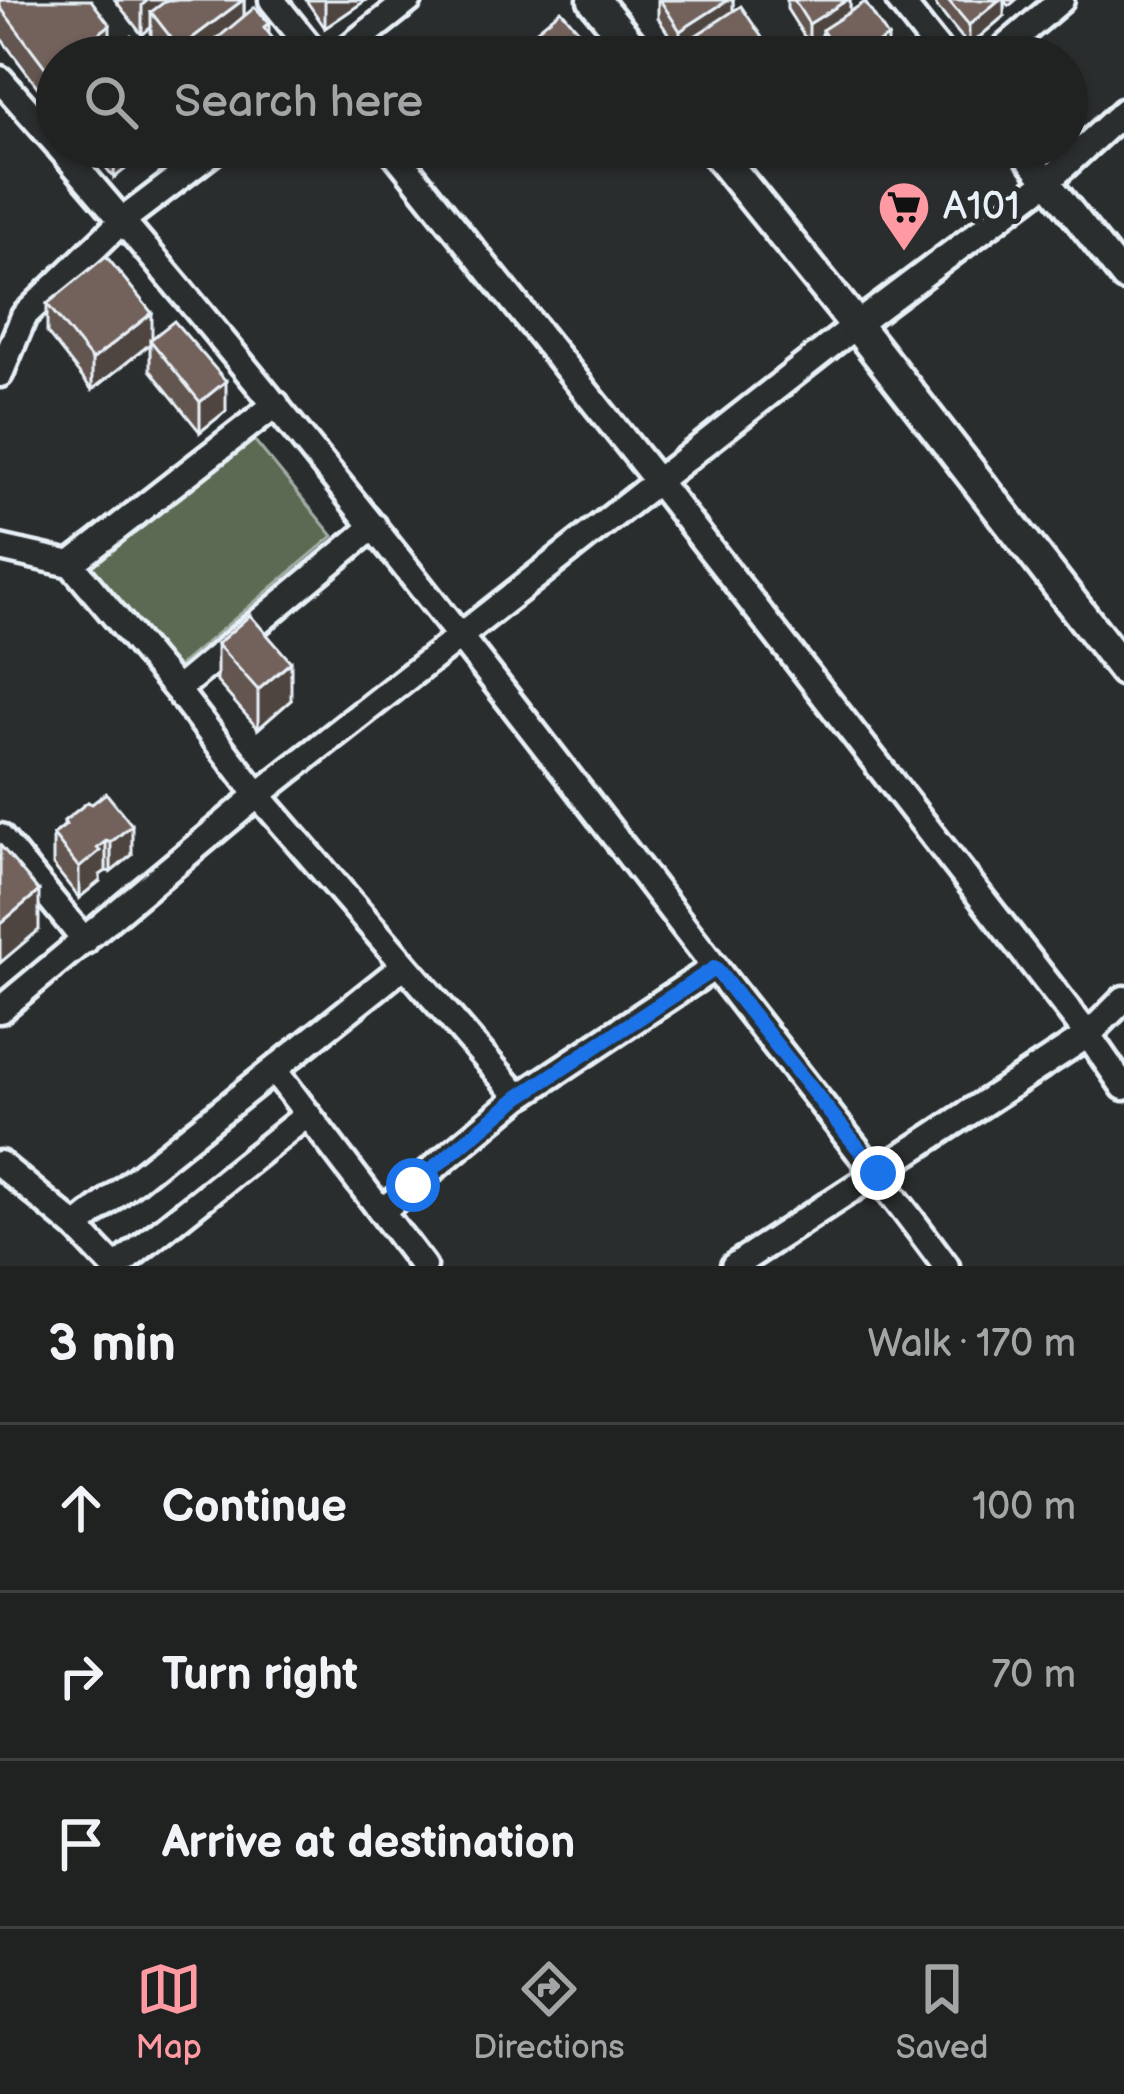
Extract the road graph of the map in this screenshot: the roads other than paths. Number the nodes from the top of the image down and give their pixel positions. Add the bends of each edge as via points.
1 (272, 0) edge
2 (409, 0) edge
3 (594, 0) edge
4 (899, 0) edge
5 (1060, 0) edge
6 (301, 36) edge
7 (364, 36) edge
8 (623, 36) edge
9 (927, 36) edge
10 (1018, 36) edge
11 (0, 79) edge
12 (1124, 111) edge
13 (36, 121) edge
14 (1088, 144) edge
15 (77, 168) edge
16 (191, 168) edge
17 (407, 168) edge
18 (729, 168) edge
19 (1037, 168) edge
20 (1062, 168) edge
21 (1048, 181) junction
22 (122, 220) junction
23 (1122, 273) edge
24 (856, 325) junction
25 (0, 374) edge
26 (276, 404) junction
27 (658, 482) junction
28 (374, 526) junction
29 (0, 548) edge
30 (71, 564) junction
31 (462, 636) junction
32 (1124, 670) edge
33 (177, 690) junction
34 (258, 795) junction
35 (0, 837) edge
36 (85, 941) junction
37 (404, 966) junction
38 (715, 968) junction
39 (1124, 999) edge
40 (0, 1010) edge
41 (1088, 1035) junction
42 (274, 1070) junction
43 (1124, 1087) edge
44 (519, 1097) junction
45 (308, 1114) junction
46 (0, 1164) edge
47 (878, 1173) junction
48 (382, 1211) junction
49 (76, 1227) junction
50 (116, 1266) edge
51 (423, 1266) edge
52 (734, 1266) edge
53 (946, 1266) edge

1 - 6 street
2 - 7 street
3 - 8 street
4 - 9 street
5 - 10 street
11 - 13 street
12 - 14 street
15 - 22 street
16 - 22 street
17 - 27 street
18 - 24 street
19 - 21 street
20 - 21 street
21 - 23 street
21 - 24 street
22 - 25 street via 24,316
22 - 26 street
24 - 27 street
24 - 32 street
26 - 28 street
26 - 30 street
27 - 31 street
27 - 41 street
28 - 31 street
28 - 33 street
29 - 30 street
30 - 33 street
31 - 34 street
31 - 38 street
33 - 34 street
34 - 36 street
34 - 37 street
35 - 36 street
36 - 40 street
37 - 42 street
37 - 44 street
38 - 44 street
38 - 47 street
39 - 41 street
41 - 43 street
41 - 47 street
42 - 45 street
42 - 49 street
44 - 48 street
45 - 48 street
45 - 50 street
46 - 49 street
47 - 52 street
47 - 53 street
48 - 51 street
49 - 50 street

